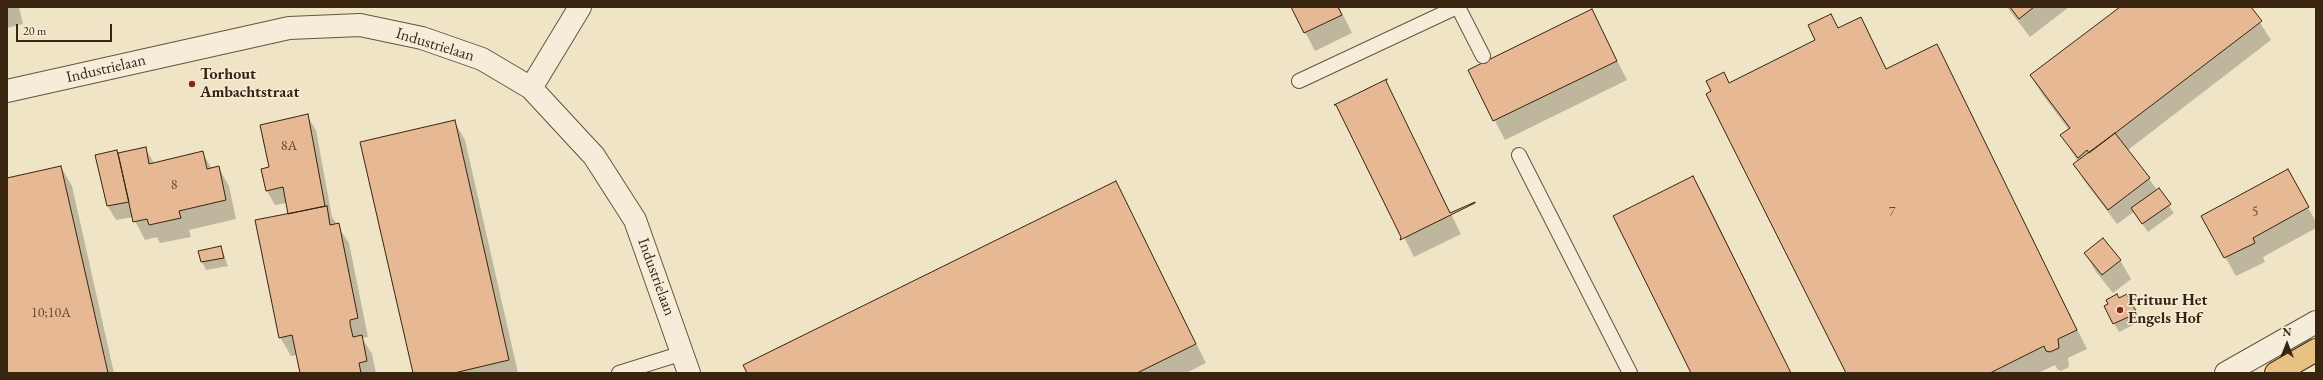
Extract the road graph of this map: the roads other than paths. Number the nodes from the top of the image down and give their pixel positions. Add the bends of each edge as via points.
1 (580, 7) edge
2 (1458, 7) edge
3 (1484, 56) dead end
4 (1299, 81) dead end
5 (531, 88) junction
6 (7, 91) edge
7 (1519, 154) dead end
8 (2316, 322) edge
9 (2316, 350) edge
10 (686, 363) edge
11 (619, 373) edge
12 (1630, 373) edge
13 (2226, 373) edge
14 (2276, 373) edge

1 - 5 street
2 - 3 lane
2 - 4 lane
5 - 6 street, Industrielaan via 482,59 422,38 360,25 289,28
5 - 10 street, Industrielaan via 594,156 635,220
7 - 12 lane
8 - 13 street
9 - 14 main road
10 - 11 lane

